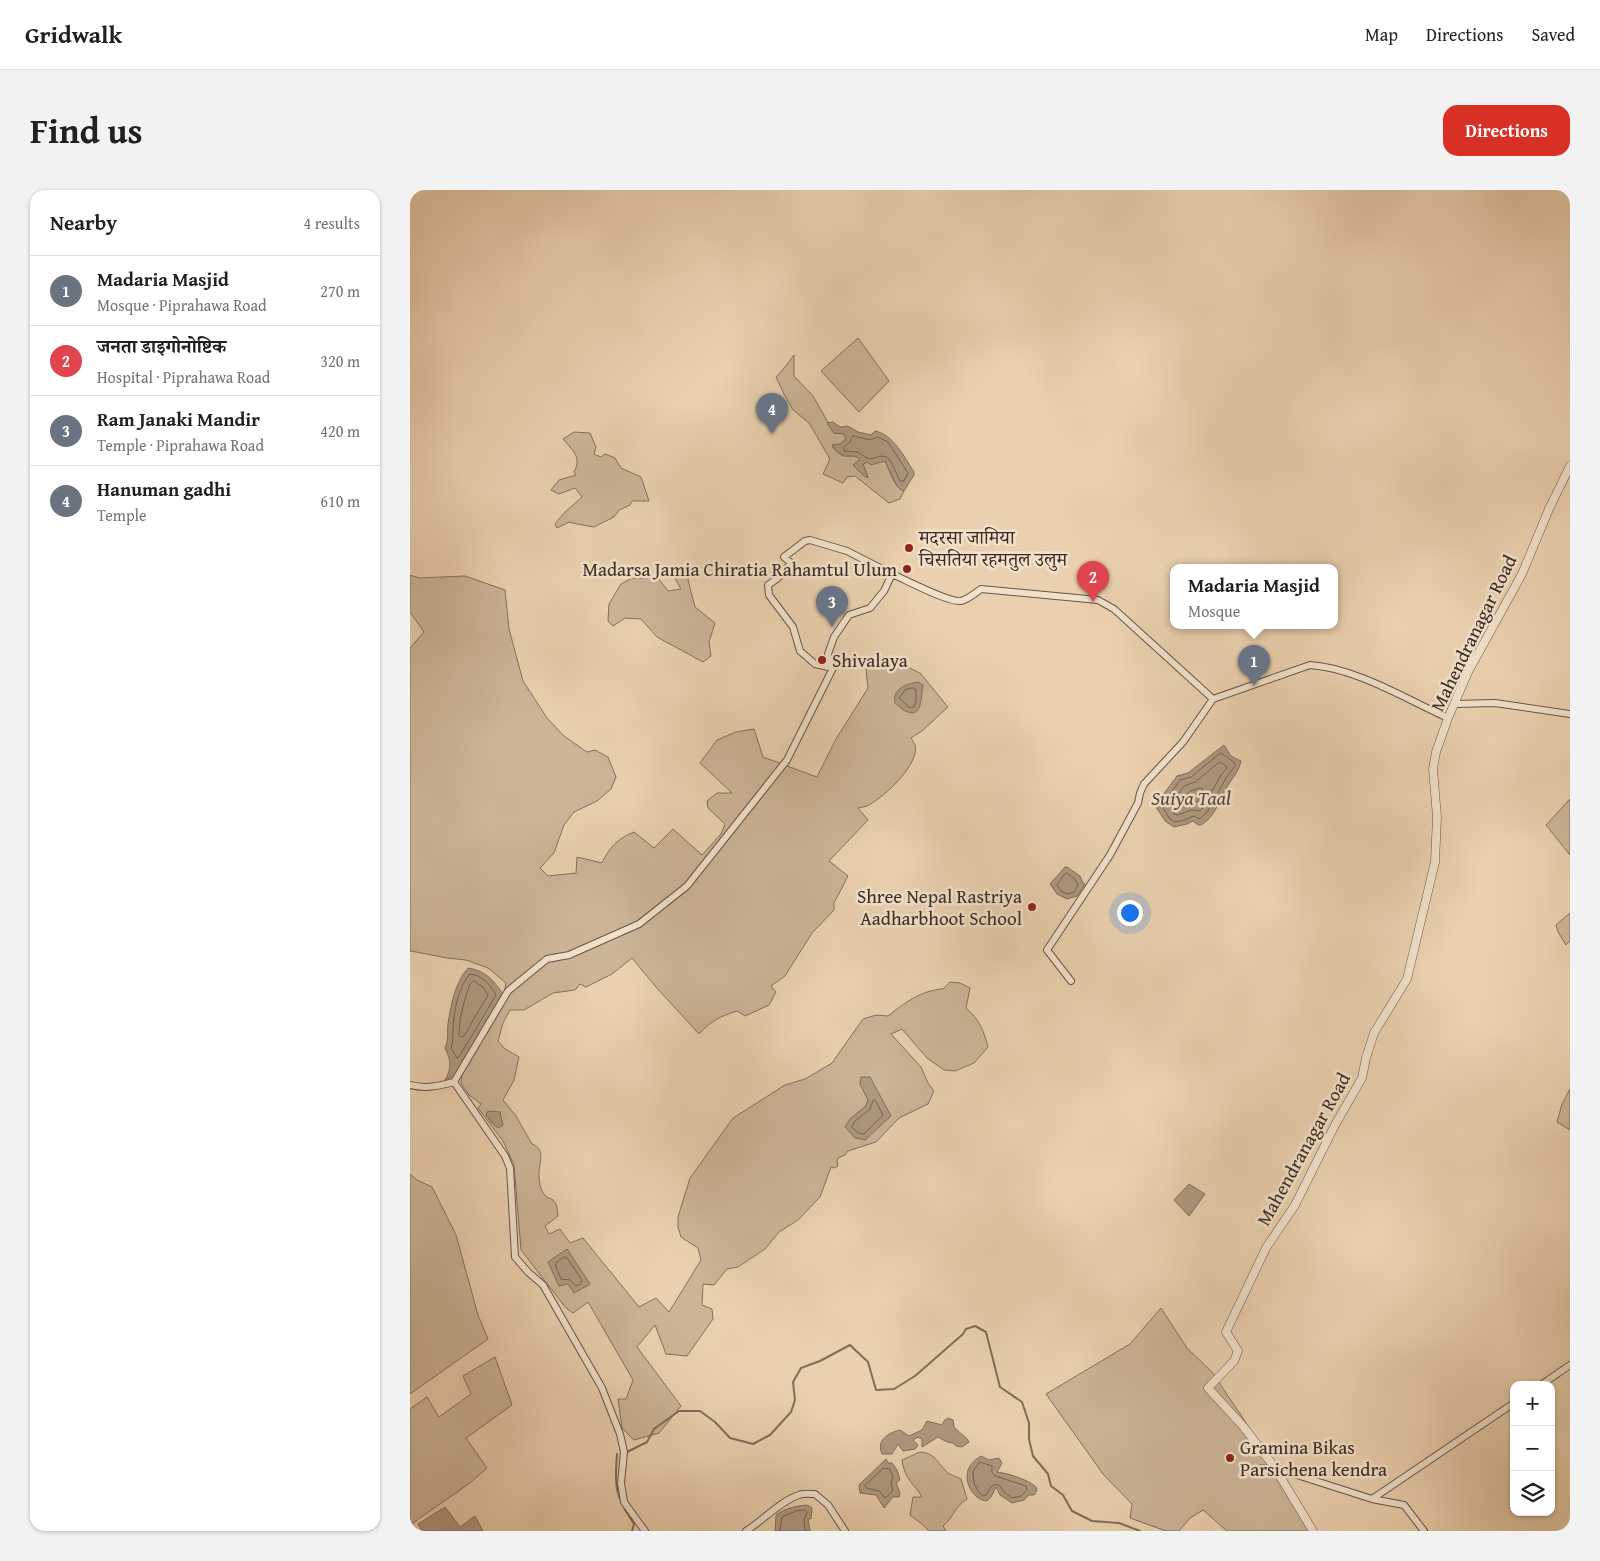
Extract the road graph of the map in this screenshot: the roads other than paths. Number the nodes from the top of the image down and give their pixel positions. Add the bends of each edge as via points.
1 (1570, 466) edge
2 (892, 574) junction
3 (833, 668) junction
4 (1214, 699) junction
5 (1455, 704) junction
6 (1570, 714) edge
7 (1448, 718) junction
8 (1070, 981) dead end
9 (454, 1082) junction
10 (410, 1085) edge
11 (1570, 1365) edge
12 (1547, 1381) edge
13 (1510, 1406) edge
14 (1262, 1468) dead end
15 (1275, 1468) junction
16 (1372, 1499) junction
17 (645, 1531) edge
18 (746, 1531) edge
19 (845, 1531) edge
20 (1313, 1531) edge
21 (1424, 1531) edge

1 - 5 street, Mahendranagar Road via 1522,574 1469,670
2 - 3 street via 884,591 870,608 849,615 834,637 828,654
2 - 3 street via 847,551 810,540 784,558 791,563 768,585 769,595 793,627 800,651 815,664
2 - 4 street via 959,602 982,589 1098,600 1114,609
3 - 9 street via 788,760 687,886 639,924 569,955 547,959 520,980 508,991
4 - 7 street via 1310,665 1325,666 1355,674
4 - 8 street via 1183,742 1144,784 1138,803 1110,855 1047,950
5 - 6 street via 1495,703
5 - 7 street, Mahendranagar Road
7 - 15 street, Mahendranagar Road via 1433,769 1437,817 1435,862 1407,979 1374,1032 1362,1078 1295,1205 1266,1248 1226,1332 1238,1351 1234,1361 1208,1388
9 - 10 street via 436,1087
9 - 17 street via 505,1156 510,1168 514,1257 543,1285 602,1388 624,1452 621,1483 624,1502
11 - 12 street
13 - 16 street
14 - 15 street
15 - 16 street
15 - 20 street, Mahendranagar Road
16 - 21 street via 1404,1505
18 - 19 street via 801,1494 815,1494 828,1506

